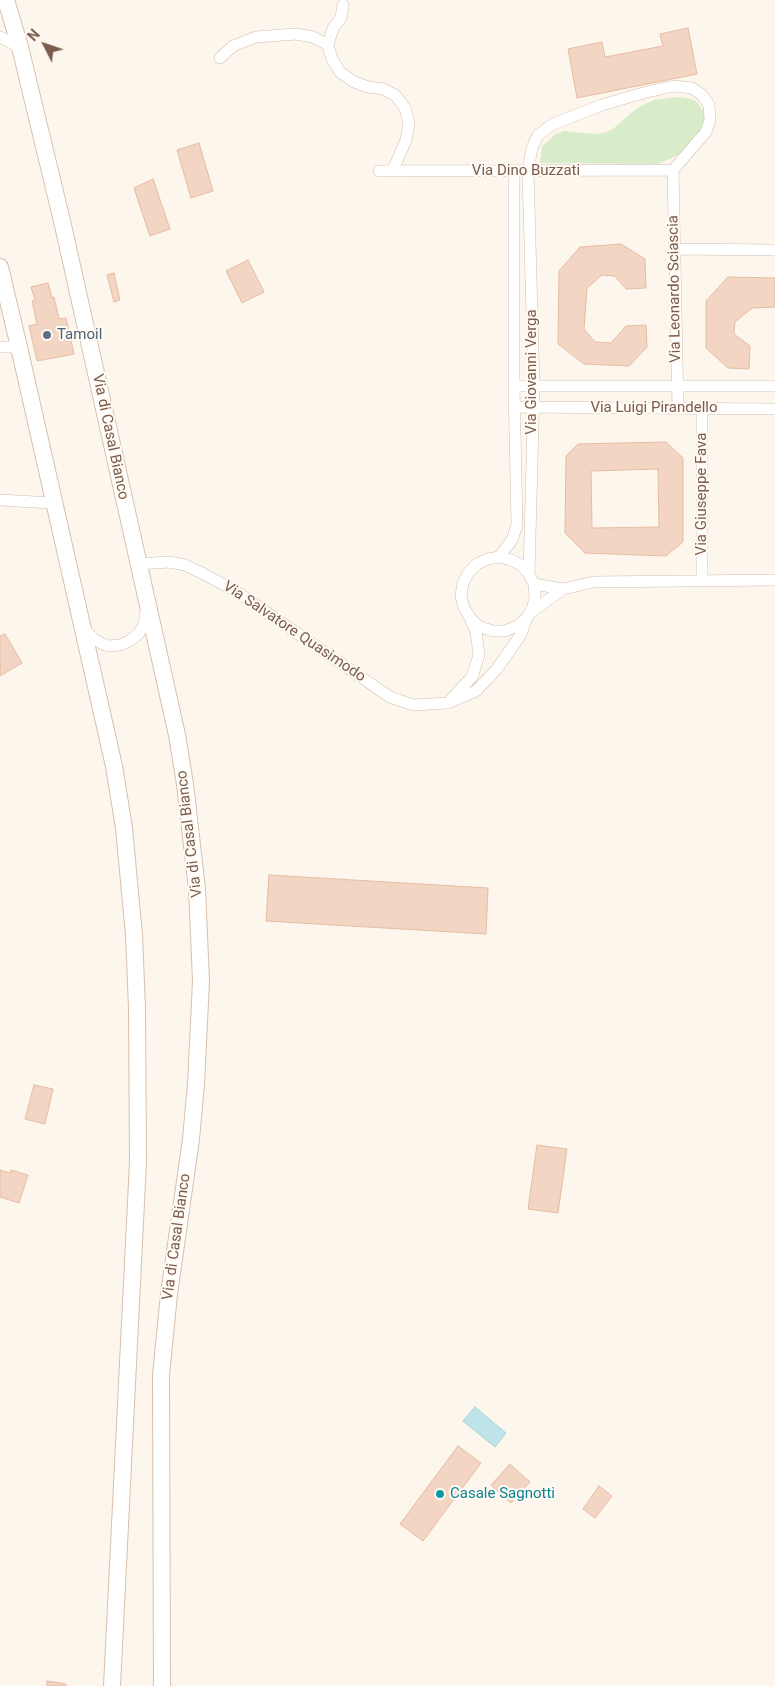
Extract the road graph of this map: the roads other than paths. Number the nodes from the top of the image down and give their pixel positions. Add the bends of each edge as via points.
1 (6, 0) edge
2 (343, 4) dead end
3 (0, 37) edge
4 (328, 45) junction
5 (20, 47) junction
6 (220, 58) dead end
7 (378, 170) dead end
8 (393, 170) junction
9 (673, 170) junction
10 (514, 171) junction
11 (528, 171) junction
12 (674, 249) junction
13 (775, 250) edge
14 (0, 267) edge
15 (0, 347) edge
16 (19, 347) junction
17 (514, 386) junction
18 (677, 386) junction
19 (775, 386) edge
20 (534, 387) junction
21 (516, 407) junction
22 (534, 408) junction
23 (678, 408) junction
24 (702, 408) junction
25 (775, 408) edge
26 (0, 500) edge
27 (54, 503) junction
28 (499, 558) junction
29 (138, 564) junction
30 (531, 579) junction
31 (702, 580) junction
32 (775, 580) edge
33 (563, 589) junction
34 (146, 602) junction
35 (528, 616) junction
36 (470, 619) junction
37 (82, 627) junction
38 (448, 703) junction
39 (112, 1686) edge
40 (162, 1686) edge

1 - 5 main road, Via di Casal Bianco
2 - 4 street via 341,18 333,28
3 - 5 street
4 - 6 street via 313,37 296,34 256,37 234,46
4 - 8 street via 340,72 354,82 384,89 396,96 405,108 409,123 406,140
5 - 29 main road, Via di Casal Bianco
7 - 8 street, Via Dino Buzzati
8 - 10 street, Via Dino Buzzati
9 - 11 street, Via Dino Buzzati
9 - 11 street, Via Giovanni Verga via 706,132 710,120 710,105 692,88 674,86 642,93 553,124 538,135
9 - 12 street, Via Leonardo Sciascia
10 - 11 street, Via Dino Buzzati
10 - 17 street, Via Giovanni Verga
11 - 20 street, Via Giovanni Verga
12 - 13 street
12 - 18 street, Via Leonardo Sciascia
14 - 16 main road
15 - 16 street
16 - 27 main road
17 - 20 street, Via Luigi Pirandello
17 - 21 street, Via Giovanni Verga
18 - 19 street, Via Luigi Pirandello
18 - 20 street, Via Luigi Pirandello
18 - 23 street, Via Leonardo Sciascia
20 - 22 street, Via Giovanni Verga
21 - 22 street, Via Luigi Pirandello
21 - 28 street, Via Giovanni Verga via 517,525 512,540
22 - 23 street, Via Luigi Pirandello
22 - 30 street, Via Giovanni Verga
23 - 24 street, Via Luigi Pirandello
24 - 25 street, Via Luigi Pirandello
24 - 31 street, Via Giuseppe Fava
26 - 27 street
27 - 37 main road
28 - 30 street via 521,565
28 - 36 street via 477,564 463,583 461,596
29 - 34 main road, Via di Casal Bianco
29 - 38 street, Via Salvatore Quasimodo via 169,562 202,572 237,592 390,697 413,705
30 - 33 street, Via Salvatore Quasimodo
30 - 35 street via 535,596
31 - 32 street, Via Salvatore Quasimodo
31 - 33 street, Via Salvatore Quasimodo via 594,582
33 - 35 street, Via Salvatore Quasimodo
34 - 37 street via 142,629 126,643 103,644
34 - 40 main road, Via di Casal Bianco via 181,759 197,889 200,958 194,1110 161,1375
35 - 36 street via 505,631 480,627
35 - 38 street, Via Salvatore Quasimodo via 520,636 496,670 476,691
36 - 38 street via 476,632 479,655 472,677
37 - 39 main road via 121,807 137,987 138,1192

